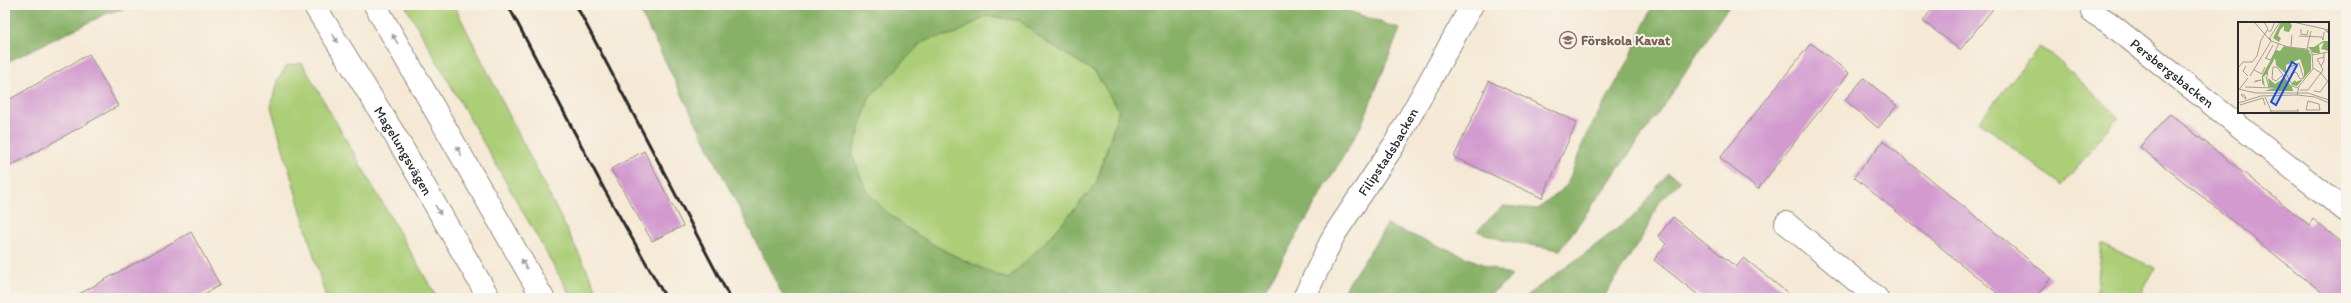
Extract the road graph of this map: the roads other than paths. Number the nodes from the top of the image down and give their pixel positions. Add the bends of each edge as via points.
1 (314, 5) edge
2 (375, 5) edge
3 (1472, 5) edge
4 (2092, 12) dead end
5 (2346, 211) edge
6 (1786, 223) dead end
7 (489, 298) edge
8 (543, 298) edge
9 (1304, 298) edge
10 (1877, 298) edge

1 -> 7 street, Magelungsvägen via 396,137
8 -> 2 street
3 - 9 street, Filipstadsbacken via 1394,146 1334,235
4 - 5 street, Persbergsbacken
6 - 10 street

